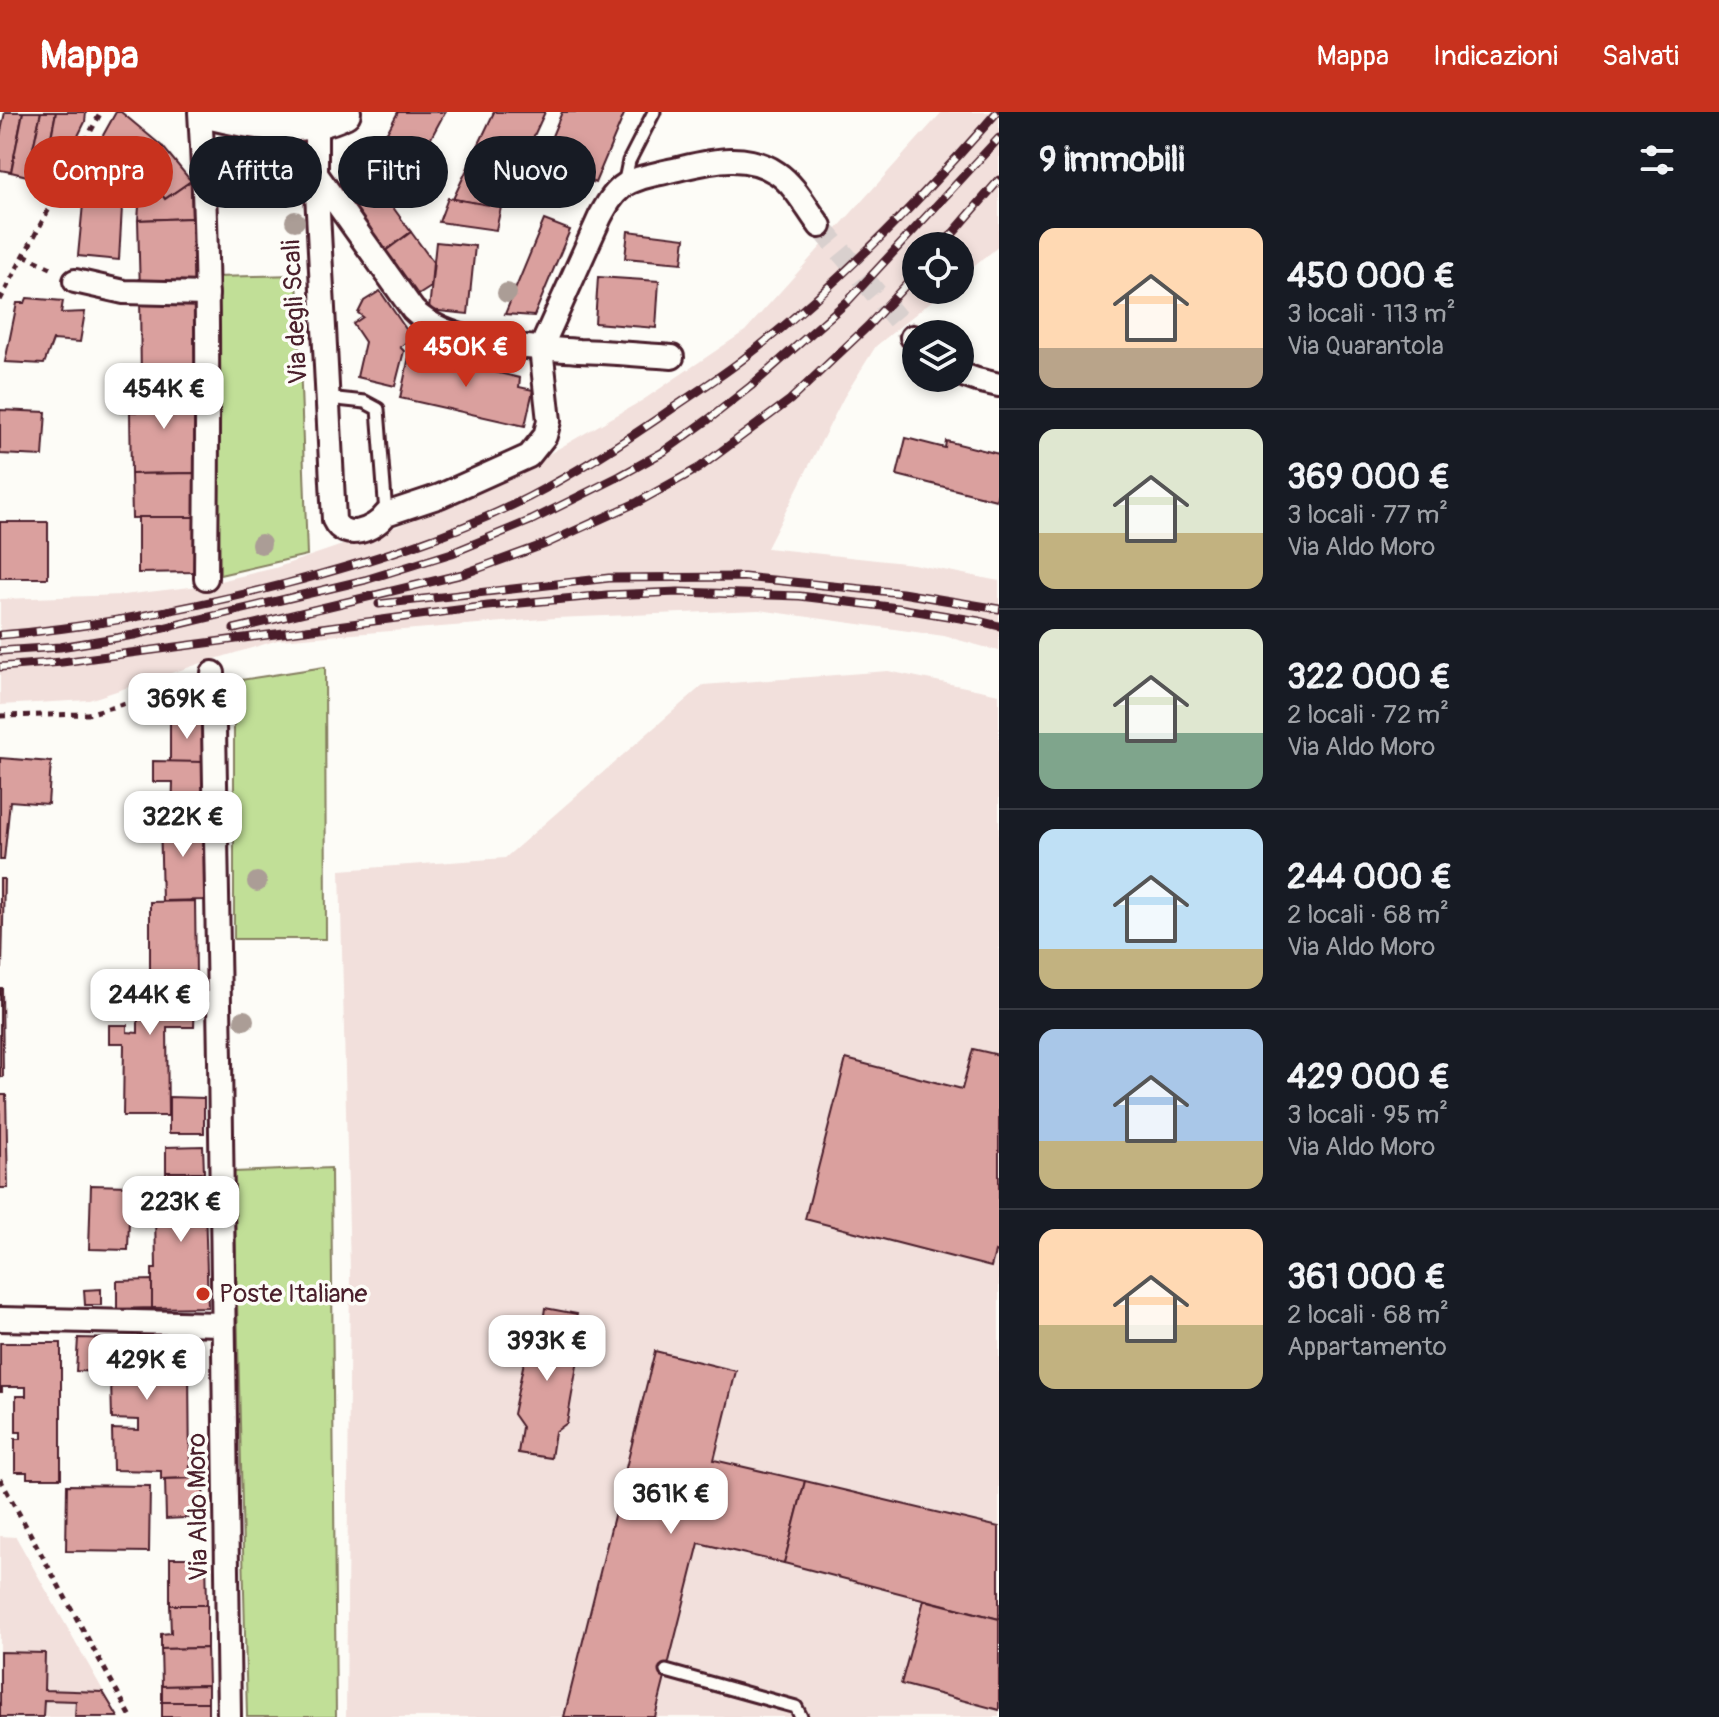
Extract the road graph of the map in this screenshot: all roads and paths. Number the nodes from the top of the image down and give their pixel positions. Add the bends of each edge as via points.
1 (101, 112) edge
2 (200, 112) edge
3 (207, 112) edge
4 (654, 112) edge
5 (330, 118) edge
6 (322, 150) edge
7 (322, 182) edge
8 (624, 185) junction
9 (318, 208) edge
10 (820, 226) tunnel mouth
11 (24, 255) junction
12 (75, 281) joint
13 (207, 294) junction
14 (0, 300) edge
15 (541, 348) junction
16 (672, 357) dead end
17 (974, 379) edge
18 (999, 385) edge
19 (328, 398) junction
20 (386, 514) junction
21 (206, 578) dead end
22 (213, 675) joint
23 (0, 716) edge
24 (0, 1319) edge
25 (223, 1324) junction
26 (0, 1479) edge
27 (666, 1671) dead end
28 (131, 1717) edge
29 (229, 1717) edge
30 (801, 1717) edge

1 - 11 path
2 - 13 street
3 - 5 main road via 268,124
4 - 8 lane via 629,161
5 - 6 street, Via degli Scali
7 - 15 street via 419,315 475,339
8 - 10 street via 711,161 746,161 779,174
8 - 15 street via 600,217
9 - 19 street, Via degli Scali
11 - 12 path
11 - 14 path
12 - 13 street via 124,292
13 - 21 street
15 - 16 street
15 - 20 street, Via degli Scali via 549,421 529,456
17 - 18 street
19 - 20 lane, Via degli Scali via 365,402 378,409
19 - 20 street, Via degli Scali via 334,520 348,532 372,528
22 - 23 path via 88,714
22 - 25 street, Via Aldo Moro
24 - 25 street
25 - 29 street, Via Aldo Moro
26 - 28 path
27 - 30 lane via 796,1707

